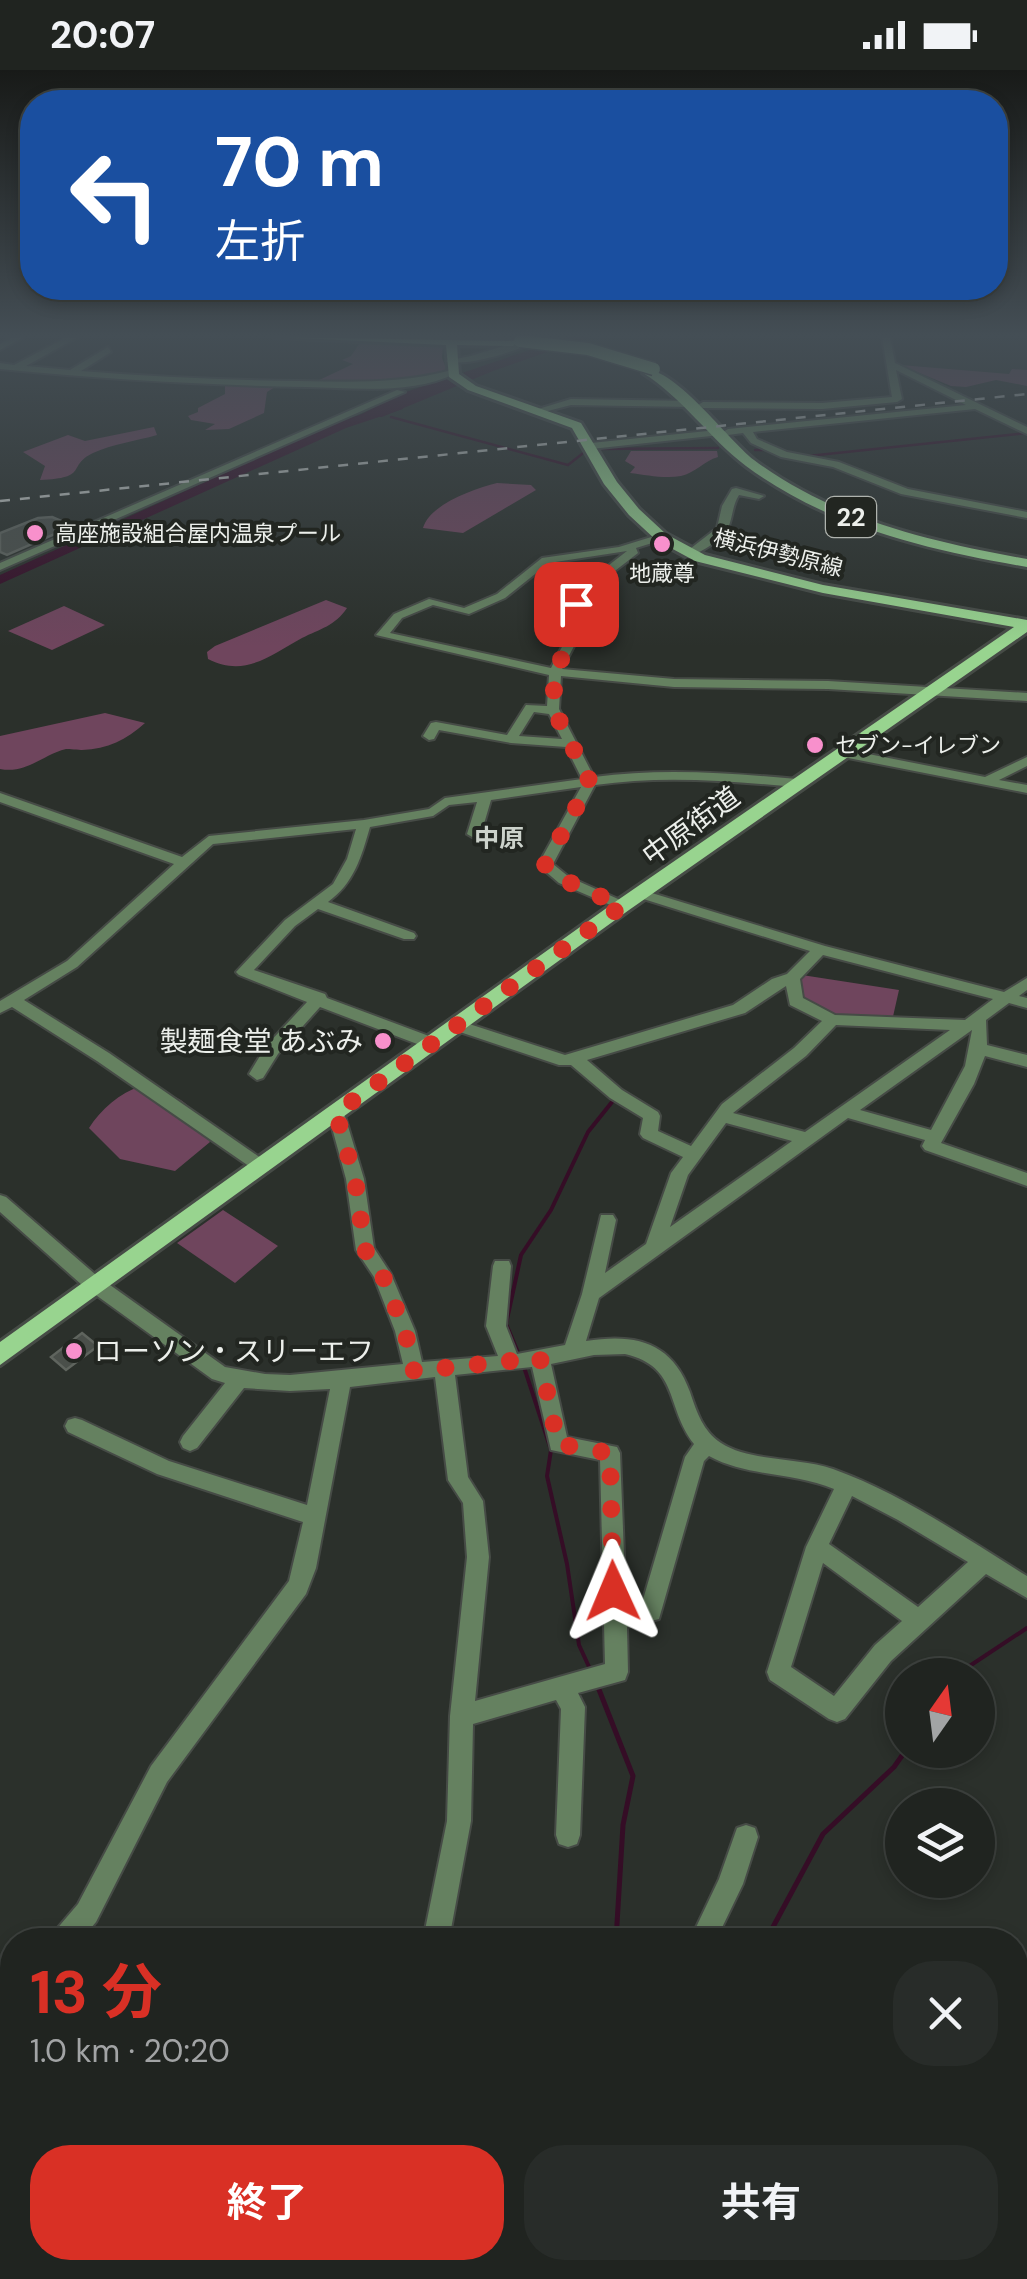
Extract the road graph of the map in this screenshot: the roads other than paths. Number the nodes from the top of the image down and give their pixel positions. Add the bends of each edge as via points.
1 (288, 440) edge
2 (586, 440) edge
3 (656, 440) edge
4 (731, 440) edge
5 (753, 440) edge
6 (592, 448) junction
7 (987, 490) dead end
8 (759, 496) dead end
9 (974, 504) junction
10 (1027, 515) edge
11 (660, 537) junction
12 (643, 545) junction
13 (690, 554) junction
14 (1027, 560) edge
15 (0, 567) edge
16 (1027, 625) edge
17 (555, 671) junction
18 (930, 691) junction
19 (1027, 698) edge
20 (554, 711) junction
21 (430, 736) dead end
22 (510, 739) junction
23 (569, 743) junction
24 (842, 753) junction
25 (1027, 761) edge
26 (990, 779) junction
27 (590, 782) junction
28 (797, 783) junction
29 (1027, 790) edge
30 (0, 796) edge
31 (485, 796) junction
32 (364, 824) junction
33 (474, 834) dead end
34 (182, 862) junction
35 (642, 894) junction
36 (318, 904) junction
37 (622, 906) junction
38 (409, 936) dead end
39 (820, 949) junction
40 (792, 978) junction
41 (1027, 983) edge
42 (318, 998) junction
43 (1007, 998) junction
44 (1027, 1003) edge
45 (6, 1004) edge
46 (832, 1020) junction
47 (973, 1022) junction
48 (457, 1025) junction
49 (431, 1043) junction
50 (980, 1049) junction
51 (574, 1058) junction
52 (1027, 1062) edge
53 (257, 1074) dead end
54 (847, 1112) junction
55 (336, 1113) junction
56 (723, 1116) junction
57 (935, 1136) junction
58 (808, 1139) junction
59 (695, 1154) junction
60 (262, 1167) junction
61 (1027, 1180) edge
62 (0, 1202) edge
63 (607, 1220) dead end
64 (654, 1248) junction
65 (502, 1266) dead end
66 (98, 1286) junction
67 (591, 1294) junction
68 (573, 1352) junction
69 (0, 1355) edge
70 (523, 1360) junction
71 (444, 1368) junction
72 (414, 1371) junction
73 (342, 1379) junction
74 (238, 1380) junction
75 (75, 1426) dead end
76 (190, 1442) dead end
77 (706, 1444) junction
78 (846, 1484) junction
79 (316, 1517) junction
80 (816, 1547) junction
81 (984, 1562) junction
82 (1027, 1588) edge
83 (614, 1618) junction
84 (917, 1618) junction
85 (561, 1688) junction
86 (462, 1716) junction
87 (568, 1834) dead end
88 (746, 1837) dead end
89 (74, 1928) edge
90 (438, 1928) edge
91 (708, 1928) edge

1 - 15 street
2 - 6 main road, 横浜伊勢原線
3 - 6 street
4 - 14 main road, 横浜伊勢原線 / 22 via 771,478 841,514 926,541
5 - 9 street via 906,492
6 - 11 main road, 横浜伊勢原線 via 617,493
7 - 9 street
8 - 13 street via 736,491 722,529
9 - 10 street
11 - 12 street
11 - 13 main road, 横浜伊勢原線
12 - 17 street via 574,597 585,614
12 - 17 street via 546,560 484,605 465,612 433,601 398,616 382,635
13 - 16 main road, 横浜伊勢原線 via 758,575
16 - 18 main road, 中原街道
17 - 18 street via 674,683
17 - 20 street
18 - 19 street
18 - 24 main road, 中原街道
20 - 22 street via 530,708
20 - 23 street
21 - 22 street via 436,726
22 - 23 street
23 - 27 street
24 - 26 street
24 - 28 main road, 中原街道
25 - 26 street
26 - 29 street
27 - 28 street via 703,774
27 - 31 street
27 - 37 street via 545,865
28 - 35 main road, 中原街道
30 - 34 street
31 - 32 street
31 - 33 street
32 - 34 street via 209,840
32 - 36 street via 345,877
34 - 45 street via 72,964
35 - 37 main road, 中原街道
35 - 39 street
36 - 38 street
36 - 42 street via 244,972
37 - 48 main road, 中原街道
39 - 40 street
39 - 43 street
40 - 46 street via 796,1001
40 - 51 street via 715,1019
41 - 43 street
42 - 49 street
42 - 53 street
43 - 44 street
43 - 47 street
45 - 60 street via 103,1057
46 - 47 street
46 - 56 street
47 - 50 street via 982,1034
47 - 54 street
48 - 49 main road, 中原街道
48 - 51 street via 555,1059
49 - 55 main road, 中原街道
50 - 52 street
50 - 57 street
51 - 59 street via 652,1116 649,1134
54 - 57 street
54 - 58 street
55 - 60 main road, 中原街道
55 - 72 street via 365,1250 382,1274
56 - 58 street
56 - 59 street
57 - 61 street via 931,1146
58 - 64 street
59 - 64 street via 680,1173
60 - 66 main road, 中原街道
62 - 66 street
63 - 67 street
64 - 67 street
65 - 70 street via 496,1326
66 - 69 main road, 中原街道
66 - 74 street
67 - 68 street
68 - 70 street
68 - 77 street via 626,1346 657,1356 676,1376 695,1432
70 - 71 street
70 - 83 street via 558,1444 610,1453
71 - 72 street
71 - 86 street via 458,1480 473,1501 478,1557
72 - 73 street
73 - 74 street
73 - 79 street
74 - 76 street
75 - 79 street via 164,1468
77 - 78 street
77 - 83 street via 695,1458 651,1612
78 - 80 street
78 - 81 street
79 - 89 street via 298,1586 159,1774
80 - 84 street
80 - 84 street via 778,1672 837,1711
81 - 82 street
81 - 84 street
83 - 85 street via 617,1672
85 - 86 street
85 - 87 street via 573,1707
86 - 90 street via 460,1821
88 - 91 street

